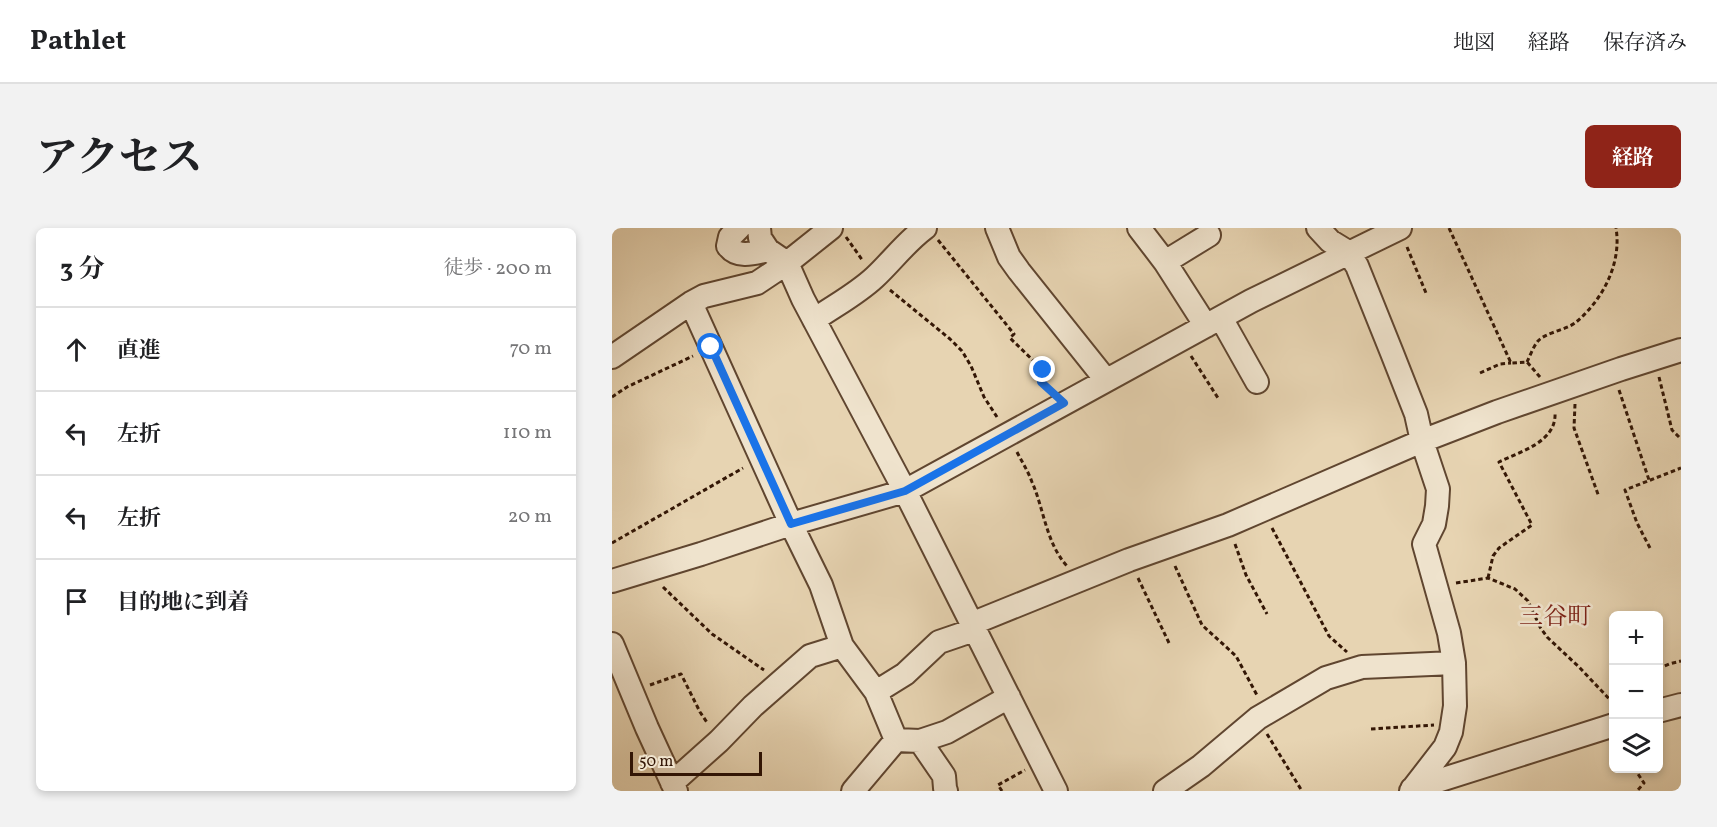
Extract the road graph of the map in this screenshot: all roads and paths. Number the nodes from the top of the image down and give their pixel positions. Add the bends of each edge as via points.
1 (739, 228) edge
2 (759, 228) edge
3 (831, 228) edge
4 (840, 228) edge
5 (997, 228) edge
6 (1139, 228) edge
7 (1318, 228) edge
8 (1399, 228) edge
9 (1616, 228) edge
10 (930, 232) edge
11 (1209, 235) dead end
12 (768, 250) junction
13 (1348, 252) junction
14 (1165, 262) junction
15 (787, 263) junction
16 (874, 277) junction
17 (1426, 293) dead end
18 (691, 303) junction
19 (814, 320) junction
20 (1213, 322) junction
21 (1180, 340) junction
22 (711, 347) junction
23 (1681, 350) edge
24 (612, 357) edge
25 (1654, 358) junction
26 (1527, 362) dead end
27 (1511, 363) dead end
28 (1613, 372) junction
29 (1480, 373) dead end
30 (1106, 380) junction
31 (1257, 382) dead end
32 (1576, 385) junction
33 (612, 397) edge
34 (1218, 398) dead end
35 (1064, 403) junction
36 (1008, 434) junction
37 (1681, 439) edge
38 (1422, 441) junction
39 (761, 457) junction
40 (1681, 468) edge
41 (1649, 480) junction
42 (905, 491) junction
43 (1599, 497) dead end
44 (1263, 511) junction
45 (791, 524) junction
46 (1228, 525) junction
47 (612, 543) edge
48 (1167, 548) junction
49 (1650, 548) dead end
50 (1129, 560) junction
51 (648, 571) junction
52 (1080, 580) junction
53 (612, 581) edge
54 (1436, 585) junction
55 (1267, 615) dead end
56 (972, 627) junction
57 (1169, 643) dead end
58 (612, 644) edge
59 (842, 646) junction
60 (1681, 661) edge
61 (1454, 663) junction
62 (1362, 667) junction
63 (1663, 667) edge
64 (781, 681) junction
65 (632, 691) junction
66 (876, 692) junction
67 (1009, 697) junction
68 (1609, 699) edge
69 (1681, 705) edge
70 (1663, 710) edge
71 (1262, 715) junction
72 (1453, 723) junction
73 (1609, 726) edge
74 (1371, 729) dead end
75 (896, 740) junction
76 (719, 741) junction
77 (921, 741) junction
78 (1041, 761) junction
79 (1637, 773) edge
80 (674, 787) edge
81 (1411, 790) edge
82 (853, 791) edge
83 (946, 791) edge
84 (1002, 791) edge
85 (1056, 791) edge
86 (1165, 791) edge
87 (1302, 791) edge
88 (1637, 791) edge

1 - 12 street via 730,237 728,246 732,252
2 - 12 street
3 - 15 street
4 - 16 path
5 - 30 street via 1019,271
6 - 14 street
7 - 13 street
8 - 13 street
8 - 17 path
9 - 26 path via 1612,270 1602,294 1573,324 1538,340
10 - 16 street via 906,244
10 - 35 path via 1014,334 1010,338 1043,370 1041,382
11 - 14 street
12 - 15 street
13 - 20 street
13 - 38 street via 1392,352
14 - 20 street
15 - 18 street via 757,283
15 - 19 street
16 - 19 street
16 - 36 path via 962,351 984,397
18 - 22 street
18 - 24 street
19 - 42 street
20 - 21 street
20 - 31 street
21 - 30 street
21 - 34 path
22 - 33 path
22 - 39 street
23 - 25 street
25 - 28 street
25 - 37 path via 1672,430
27 - 29 path
28 - 32 street
28 - 41 path
30 - 35 street
32 - 38 street
32 - 43 path via 1574,428
35 - 36 street
36 - 42 street
36 - 52 path via 1032,482 1055,546
38 - 44 street
38 - 54 street via 1438,489 1434,524 1424,544
39 - 45 street
39 - 47 path
40 - 41 path
41 - 49 path via 1625,490
42 - 45 street
42 - 56 street
44 - 46 street
44 - 62 path via 1329,636
45 - 51 street
45 - 59 street via 821,585
46 - 48 street
46 - 55 path via 1246,575
48 - 50 street
48 - 71 path via 1202,625 1236,656
50 - 52 street
50 - 57 path
51 - 53 street
51 - 64 path via 712,634
52 - 56 street
54 - 61 street
54 - 68 path via 1488,578 1515,590 1528,601 1546,637
56 - 66 street via 939,642 905,674
56 - 67 street
58 - 65 street
59 - 64 street via 810,656
59 - 66 street
60 - 63 path
61 - 62 street
61 - 72 street
62 - 71 street via 1326,678
64 - 76 street
65 - 76 path via 681,674
65 - 80 street
66 - 75 street
67 - 77 street via 947,732
67 - 78 street
69 - 70 street
71 - 86 street
71 - 87 path
72 - 74 path
72 - 81 street via 1444,747
73 - 81 street
75 - 77 street
75 - 82 street
76 - 80 street
77 - 83 street via 944,776
78 - 84 path via 998,785
78 - 85 street
79 - 88 path via 1644,783

